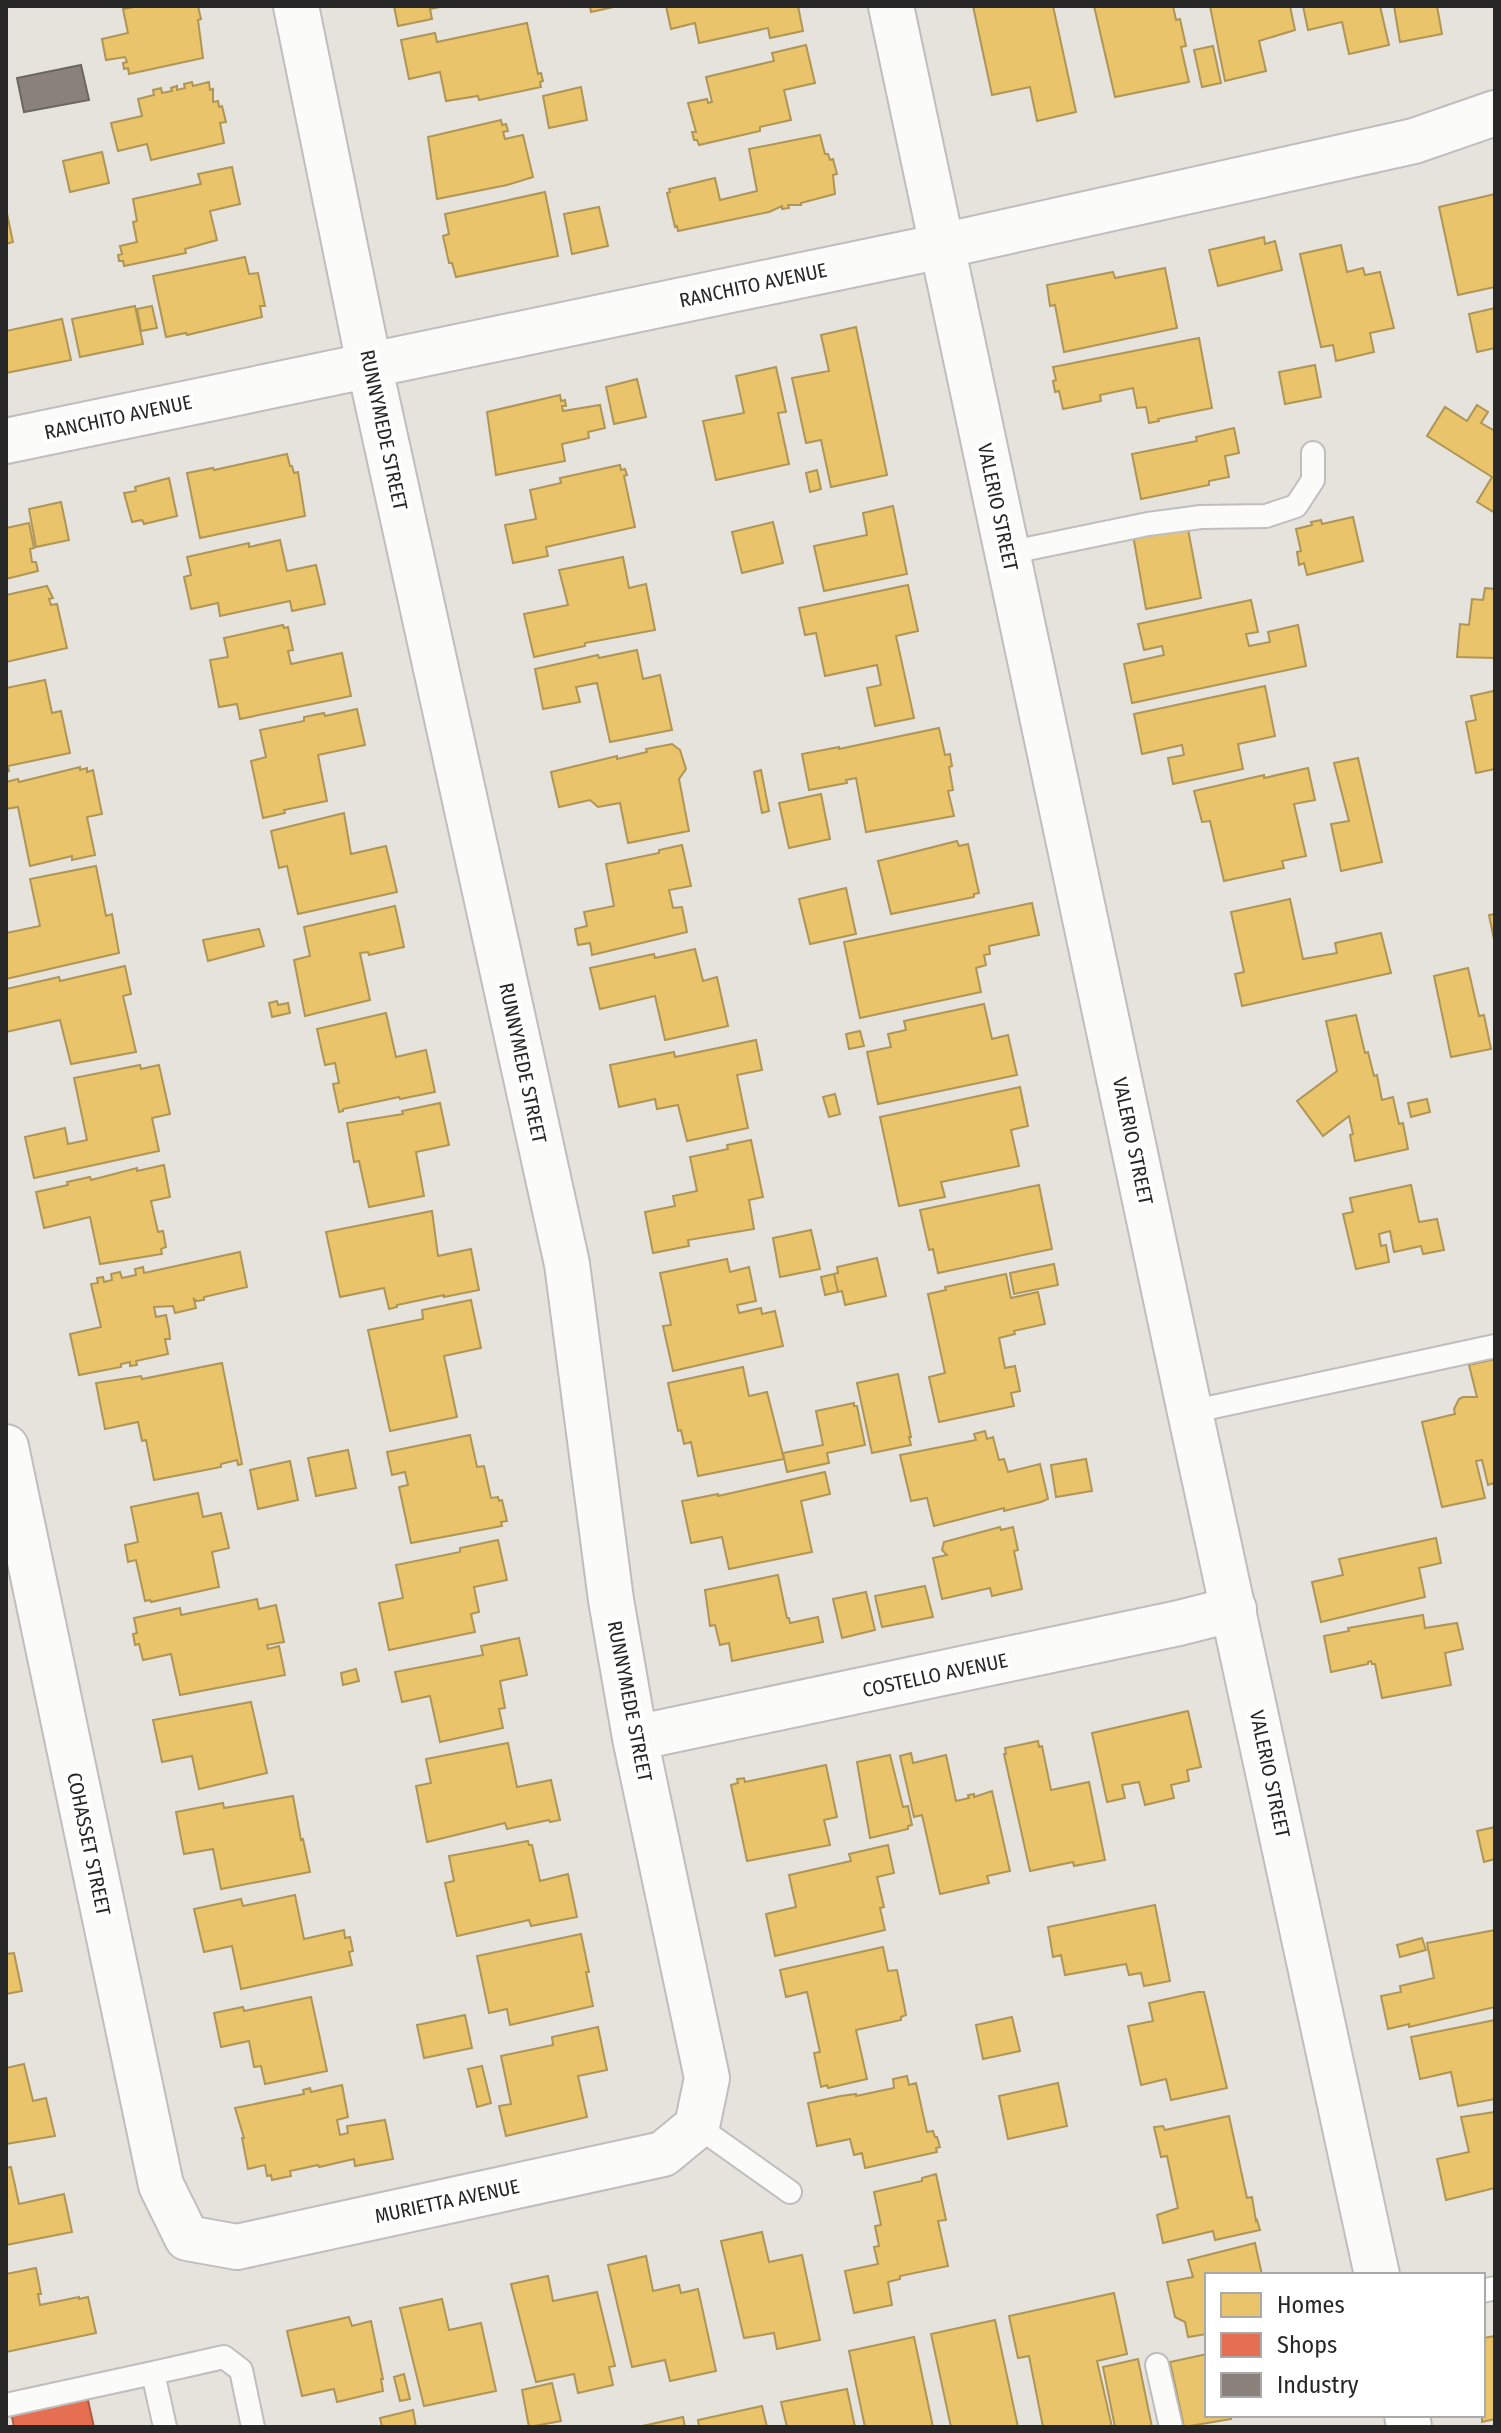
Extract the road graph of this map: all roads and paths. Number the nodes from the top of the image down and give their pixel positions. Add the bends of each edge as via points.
1 (296, 6) edge
2 (891, 6) edge
3 (1495, 113) edge
4 (942, 246) junction
5 (369, 364) junction
6 (6, 441) edge
7 (1313, 453) dead end
8 (1008, 553) junction
9 (1495, 1346) edge
10 (1190, 1412) junction
11 (6, 1447) edge
12 (1234, 1609) junction
13 (635, 1738) junction
14 (697, 2126) junction
15 (790, 2192) dead end
16 (187, 2238) joint
17 (1377, 2273) edge
18 (1157, 2365) dead end
19 (153, 2373) junction
20 (6, 2405) edge
21 (165, 2427) edge
22 (253, 2427) edge
23 (1171, 2427) edge

1 - 5 street, RUNNYMEDE STREET
2 - 4 street, VALERIO STREET
3 - 4 street, RANCHITO AVENUE via 1414,141
4 - 5 street, RANCHITO AVENUE
4 - 8 street, VALERIO STREET
5 - 6 street, RANCHITO AVENUE
5 - 13 street, RUNNYMEDE STREET via 567,1264 611,1600
7 - 8 lane via 1313,480 1296,506 1266,516 1148,524
8 - 10 street, VALERIO STREET
9 - 10 lane
10 - 12 street, VALERIO STREET
11 - 16 street, COHASSET STREET via 161,2185
12 - 13 street, COSTELLO AVENUE
12 - 17 street, VALERIO STREET
13 - 14 street, RUNNYMEDE STREET via 707,2078
14 - 15 lane
14 - 16 street, MURIETTA AVENUE via 663,2154 632,2161 237,2247
18 - 23 lane
19 - 20 lane
19 - 21 lane
19 - 22 lane via 224,2357 241,2370

